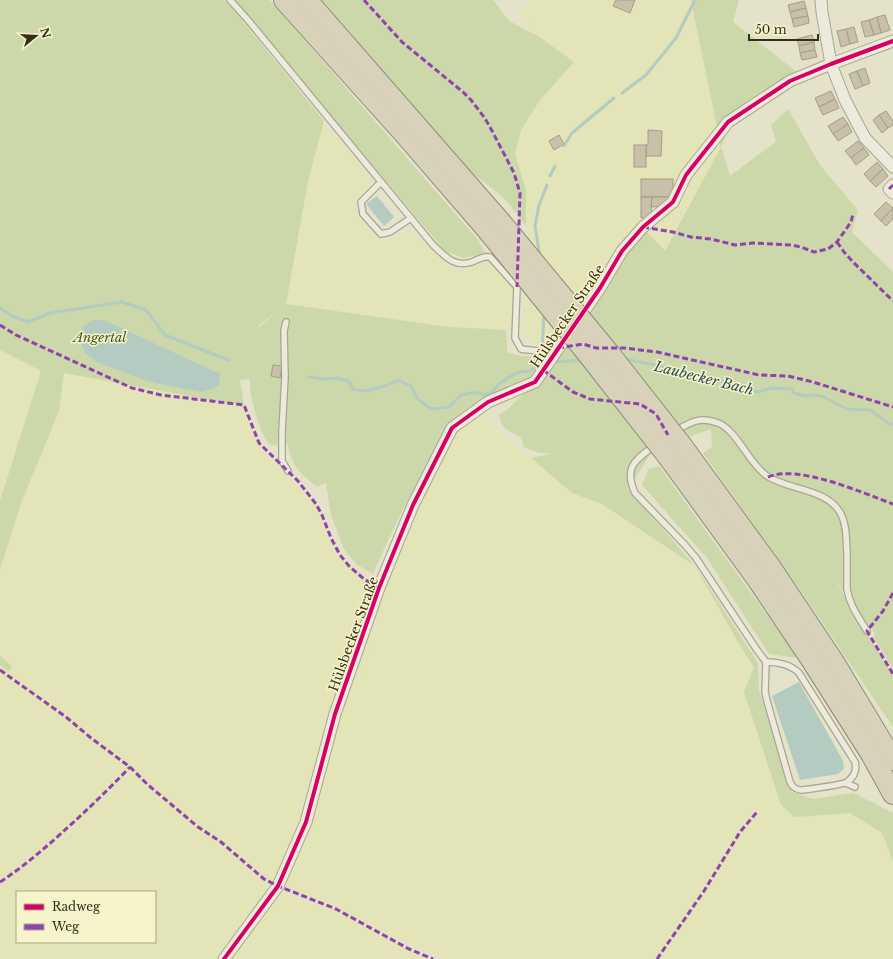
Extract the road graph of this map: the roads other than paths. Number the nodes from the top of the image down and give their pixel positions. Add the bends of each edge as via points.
1 (230, 0) edge
2 (284, 0) edge
3 (307, 0) edge
4 (821, 0) edge
5 (893, 41) edge
6 (831, 64) junction
7 (893, 167) edge
8 (381, 182) junction
9 (893, 185) edge
10 (893, 193) edge
11 (411, 218) junction
12 (494, 226) junction
13 (286, 322) dead end
14 (551, 352) junction
15 (676, 452) junction
16 (288, 471) dead end
17 (867, 630) dead end
18 (766, 662) junction
19 (893, 760) edge
20 (846, 783) junction
21 (855, 787) dead end
22 (893, 794) edge
23 (224, 959) edge

1 - 8 lane
2 - 12 highway via 406,136
3 - 12 highway
4 - 6 street
5 - 6 street, Hülsbecker Straße
6 - 7 street via 845,100 865,138
6 - 14 street, Hülsbecker Straße via 790,81 728,122 686,175 673,202 643,227 622,251 600,288
8 - 11 lane
8 - 11 lane via 361,202 363,214 381,234 390,232
9 - 10 street via 889,189
11 - 14 lane via 433,245 451,261 470,262 490,257 517,287 515,338 521,349
12 - 15 highway, bridge via 581,346
13 - 16 lane via 282,461
14 - 23 street, Hülsbecker Straße via 534,382 488,402 452,428 413,505 379,588 335,714 306,822 278,886
15 - 19 highway via 772,569 834,662
15 - 22 highway via 871,754
17 - 18 lane via 849,598 846,532 843,517 834,504 822,496 768,477 756,467 728,429 720,423 708,420 694,421 668,435 636,460 630,472 631,483 635,493 696,558
18 - 20 lane via 786,665 800,673 855,762 855,773
18 - 20 lane via 765,692 792,787 802,790
20 - 21 lane

